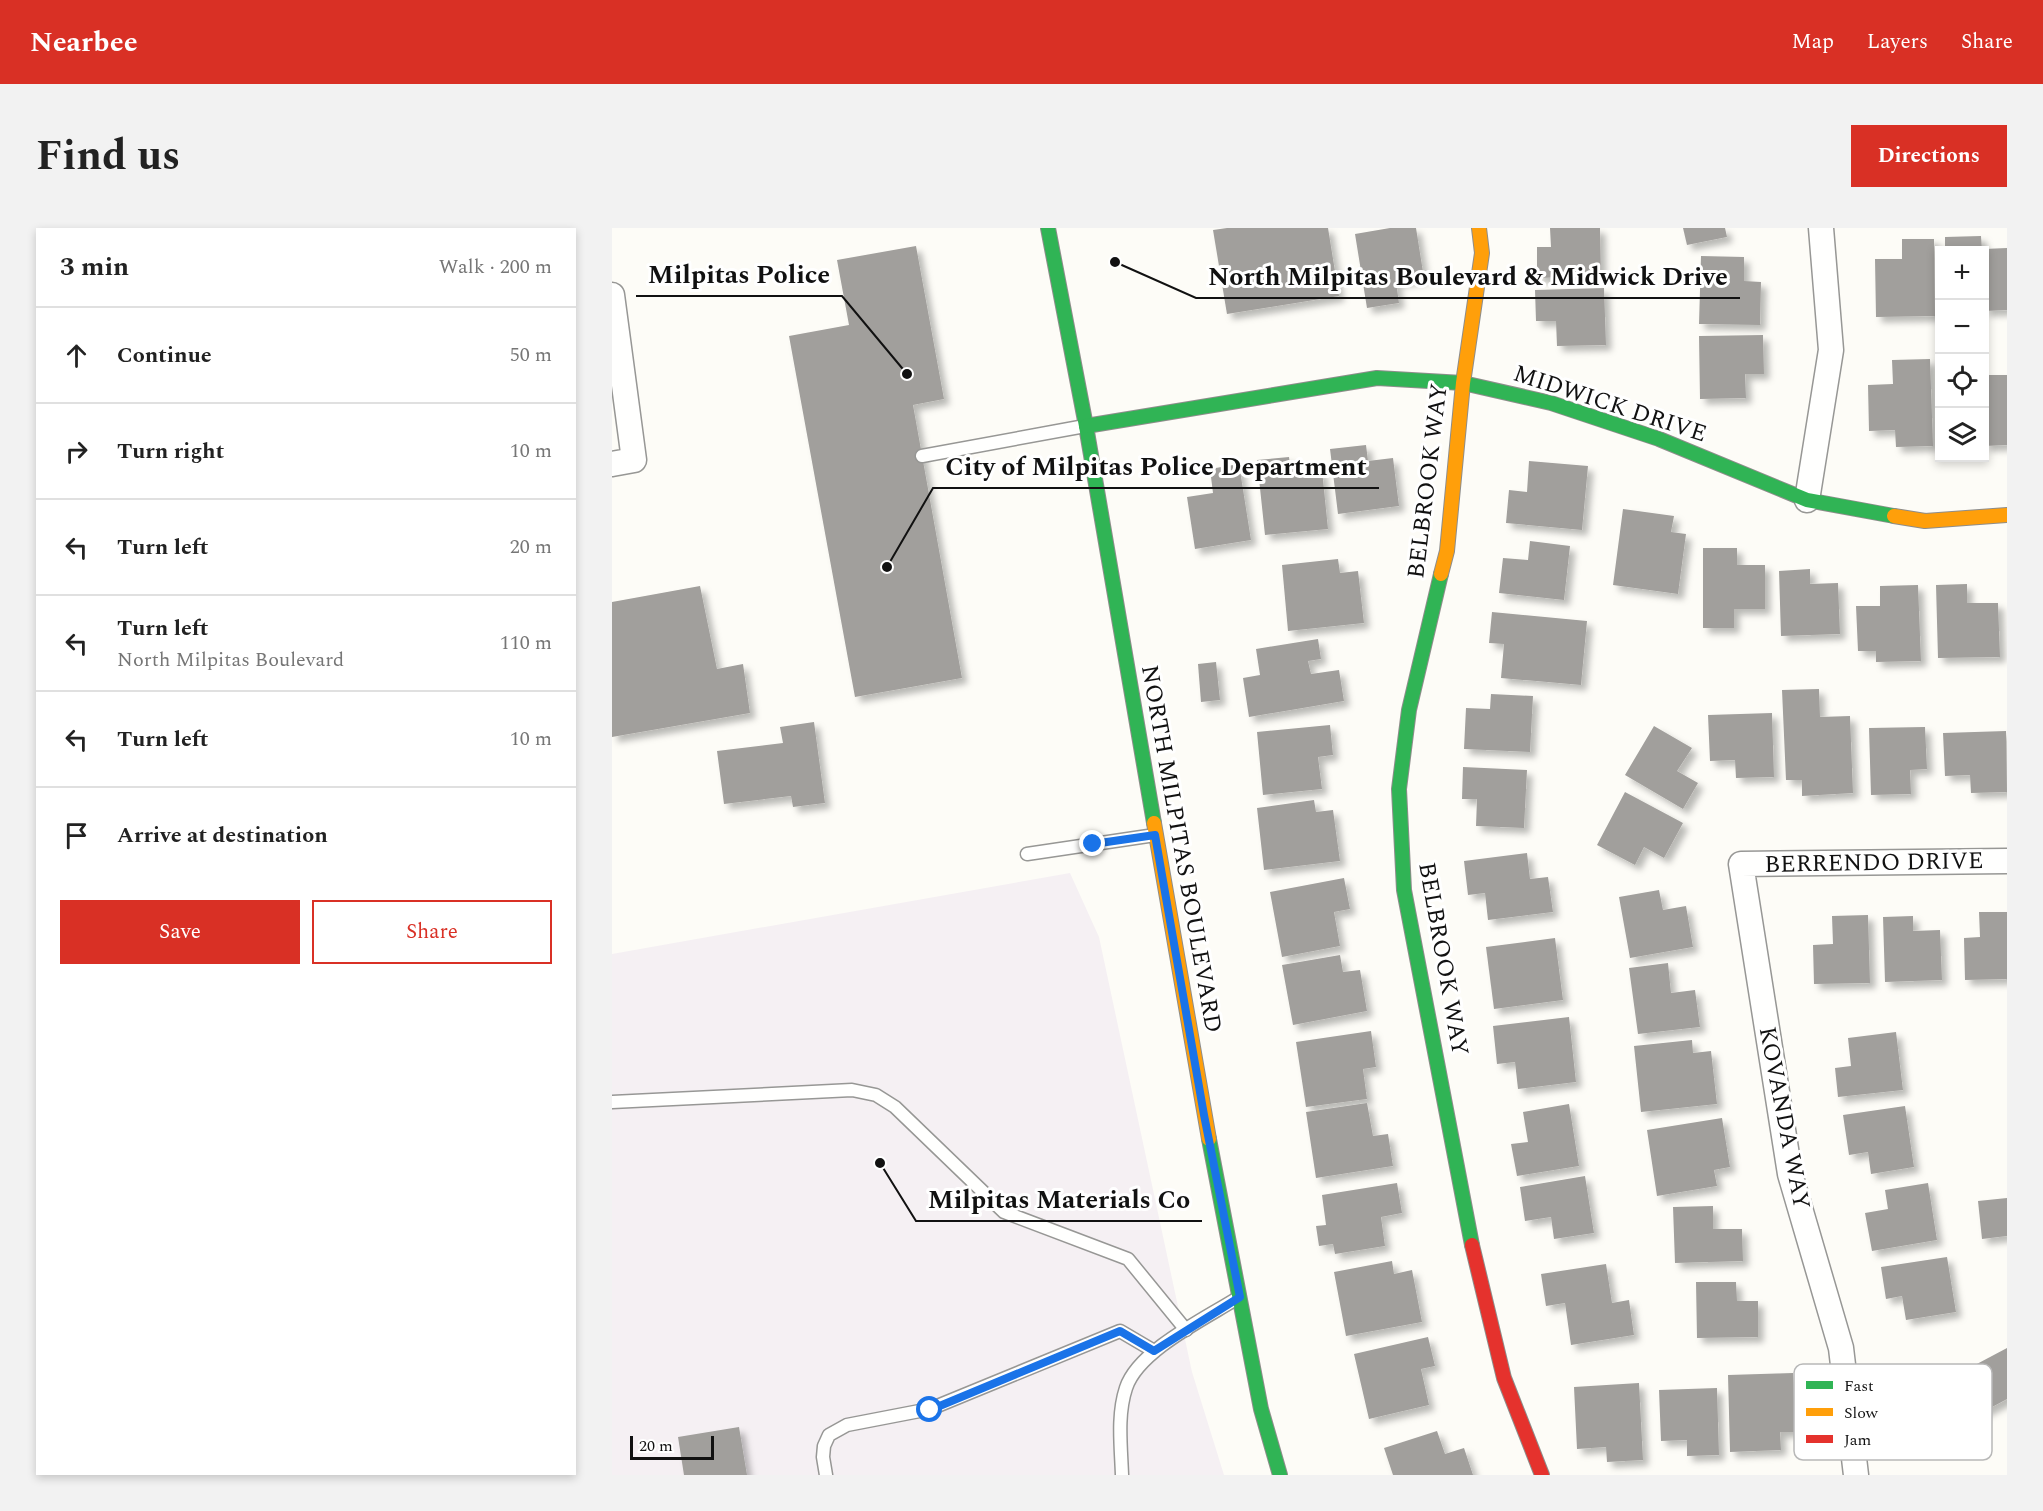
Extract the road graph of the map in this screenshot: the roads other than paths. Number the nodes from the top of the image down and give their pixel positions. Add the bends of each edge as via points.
1 (1048, 228) edge
2 (1479, 228) edge
3 (1821, 228) edge
4 (612, 296) edge
5 (1463, 382) junction
6 (1086, 426) junction
7 (922, 456) dead end
8 (612, 464) edge
9 (1807, 500) junction
10 (2007, 515) edge
11 (1155, 835) junction
12 (1027, 854) dead end
13 (2007, 861) edge
14 (1741, 864) joint
15 (612, 1102) edge
16 (1240, 1297) junction
17 (1186, 1330) junction
18 (1154, 1351) junction
19 (1843, 1364) edge
20 (1854, 1460) edge
21 (826, 1475) edge
22 (1122, 1475) edge
23 (1280, 1475) edge
24 (1542, 1475) edge
25 (1856, 1475) edge

1 - 6 street, NORTH MILPITAS BOULEVARD
2 - 5 street, BELBROOK WAY via 1482,253
3 - 9 street via 1831,350
4 - 8 street via 634,460
5 - 6 street, MIDWICK DRIVE via 1377,378
5 - 9 street, MIDWICK DRIVE via 1551,403 1648,436
5 - 24 street, BELBROOK WAY via 1447,551 1409,710 1399,789 1404,890 1473,1250 1504,1378
6 - 7 lane
6 - 11 street, NORTH MILPITAS BOULEVARD
9 - 10 street, MIDWICK DRIVE via 1925,521
11 - 12 lane
11 - 16 street, NORTH MILPITAS BOULEVARD
13 - 14 street, BERRENDO DRIVE
14 - 19 street, KOVANDA WAY via 1790,1174
15 - 17 lane via 852,1090 876,1095 913,1123 1004,1212 1128,1259
16 - 17 lane
16 - 23 street, NORTH MILPITAS BOULEVARD via 1261,1408
17 - 18 lane
18 - 21 lane via 1120,1331 930,1410 847,1425 829,1435 824,1446
18 - 22 lane via 1138,1365 1126,1386 1120,1420
20 - 25 street, KOVANDA WAY

